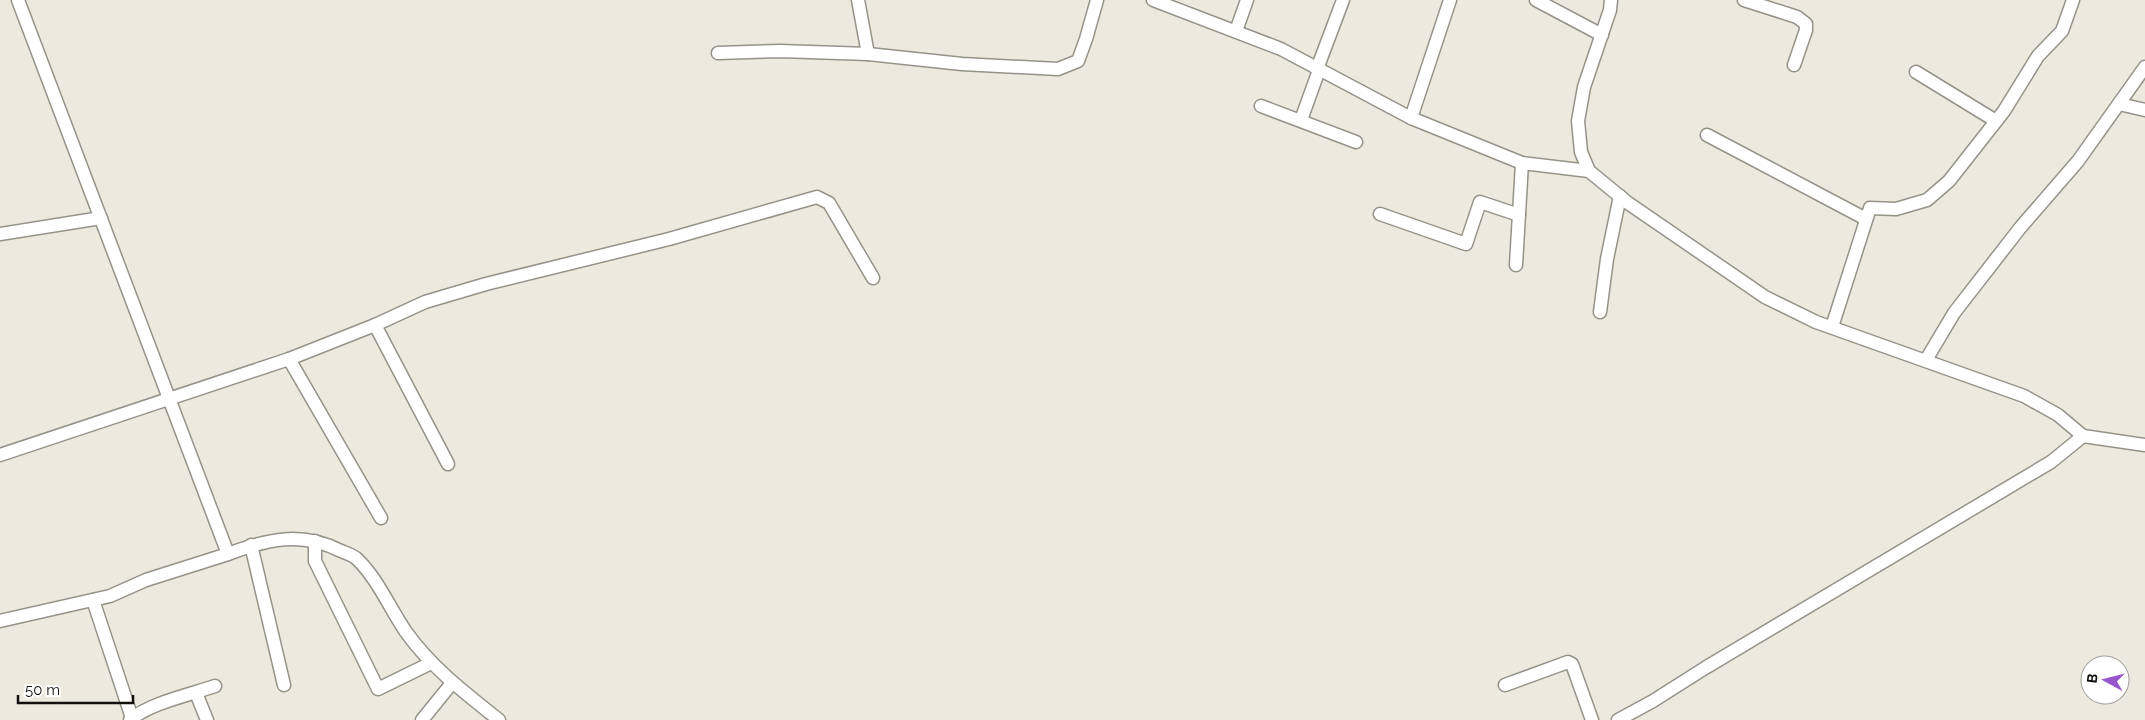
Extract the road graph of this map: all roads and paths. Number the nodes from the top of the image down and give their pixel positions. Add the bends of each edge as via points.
1 (18, 0) edge
2 (858, 0) edge
3 (1097, 0) edge
4 (1153, 0) edge
5 (1247, 0) edge
6 (1342, 0) edge
7 (1450, 0) edge
8 (1536, 0) edge
9 (1611, 0) edge
10 (1744, 0) edge
11 (2073, 0) edge
12 (1236, 31) junction
13 (1602, 35) junction
14 (718, 53) dead end
15 (868, 54) junction
16 (1794, 65) dead end
17 (2145, 67) edge
18 (1318, 69) junction
19 (1916, 72) dead end
20 (2119, 104) junction
21 (1261, 106) dead end
22 (2145, 110) edge
23 (1411, 118) junction
24 (1301, 120) junction
25 (1996, 121) junction
26 (1707, 135) dead end
27 (1356, 142) dead end
28 (1522, 163) junction
29 (1589, 171) junction
30 (1620, 196) junction
31 (1380, 214) dead end
32 (1519, 215) junction
33 (101, 218) junction
34 (1866, 219) junction
35 (0, 234) edge
36 (1516, 265) dead end
37 (873, 278) dead end
38 (1600, 312) dead end
39 (375, 325) junction
40 (1832, 327) junction
41 (289, 359) junction
42 (1926, 360) junction
43 (170, 400) junction
44 (2083, 436) junction
45 (2145, 445) edge
46 (0, 455) edge
47 (448, 464) dead end
48 (381, 518) dead end
49 (315, 541) junction
50 (251, 545) junction
51 (228, 554) junction
52 (93, 600) junction
53 (0, 620) edge
54 (431, 663) junction
55 (452, 683) junction
56 (284, 685) dead end
57 (215, 686) dead end
58 (1505, 686) dead end
59 (196, 693) junction
60 (131, 719) edge
61 (207, 720) edge
62 (422, 720) edge
63 (499, 720) edge
64 (1592, 720) edge
65 (1618, 720) edge

1 - 33 street
2 - 15 street
3 - 15 street via 1078,61 1058,69 962,64
4 - 12 street
5 - 12 street
6 - 18 street
7 - 23 street
8 - 13 street
9 - 13 street
10 - 16 street via 1797,17 1806,24
11 - 25 street via 2062,31 2038,56
12 - 18 street via 1281,49
13 - 29 street via 1584,87 1578,121 1581,152
14 - 15 street
17 - 20 street
18 - 23 street
18 - 24 street
19 - 25 street
20 - 22 street
20 - 42 street via 2078,161 2020,228 1954,313
21 - 24 street
23 - 28 street
24 - 27 street
25 - 34 street via 1949,181 1927,200 1896,209 1870,208
26 - 34 street
28 - 29 street
28 - 32 street
29 - 30 street
30 - 38 street
30 - 40 street via 1765,297
31 - 32 street via 1466,244 1480,202
32 - 36 street
33 - 35 street
33 - 43 street
34 - 40 street
37 - 39 street via 829,203 817,197 486,284 425,302
39 - 41 street
39 - 47 street
40 - 42 street
41 - 43 street
41 - 48 street
42 - 44 street via 2024,396 2058,415
43 - 46 street
43 - 51 street
44 - 45 street
44 - 65 street via 2051,462
49 - 50 street via 288,538
49 - 54 street via 357,558
49 - 54 street via 315,562 378,689
50 - 51 street
50 - 56 street
51 - 52 street
52 - 53 street
52 - 60 street
54 - 55 street
55 - 62 street
55 - 63 street
57 - 59 street
58 - 64 street via 1568,662 1572,664
59 - 60 street
59 - 61 street

